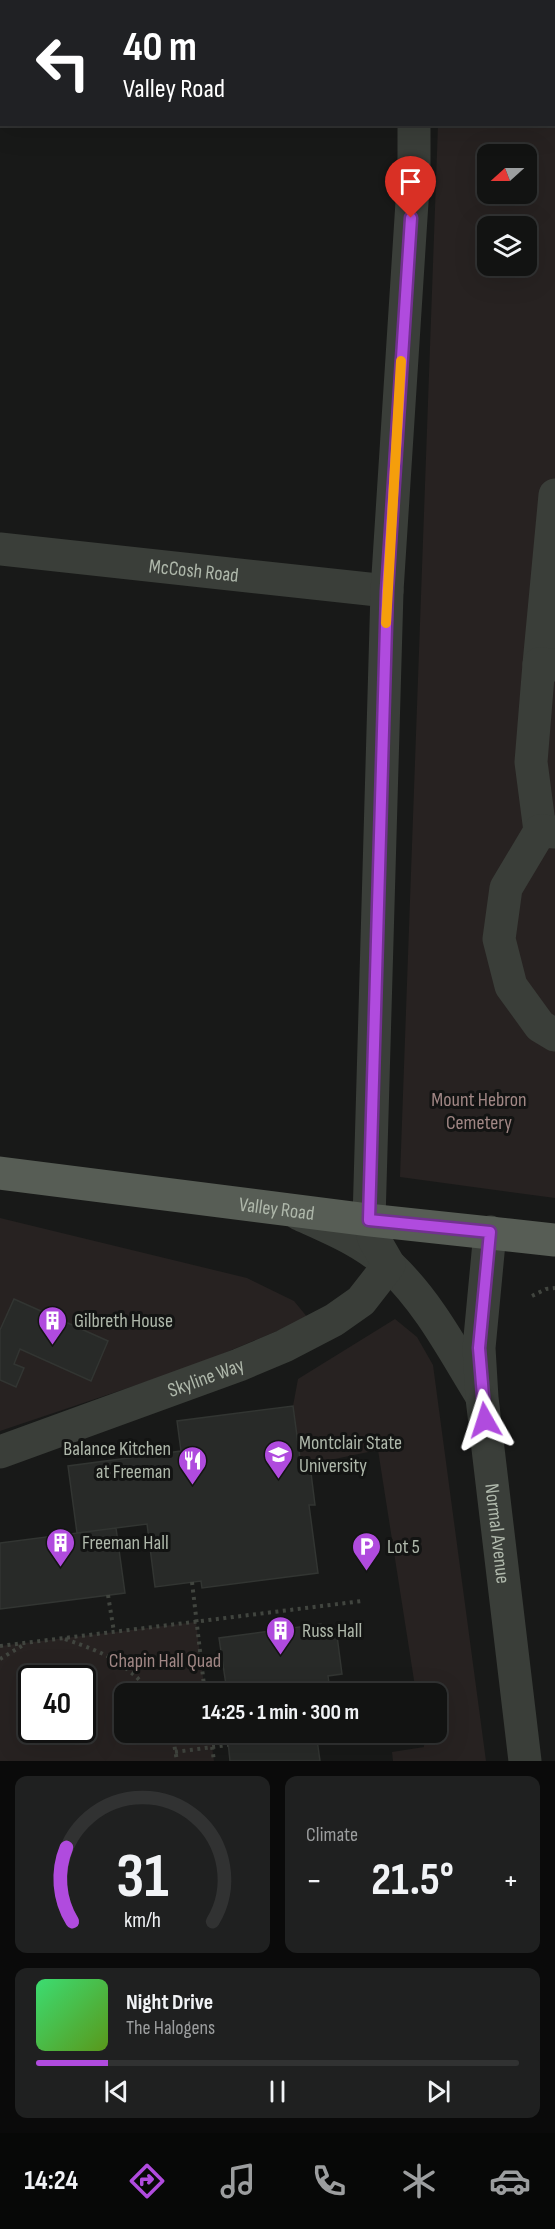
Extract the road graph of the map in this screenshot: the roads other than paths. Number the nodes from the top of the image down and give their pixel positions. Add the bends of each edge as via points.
1 (414, 126) edge
2 (555, 495) edge
3 (0, 549) edge
4 (387, 591) junction
5 (547, 664) edge
6 (548, 832) edge
7 (555, 1035) edge
8 (0, 1173) edge
9 (289, 1210) junction
10 (369, 1220) junction
11 (490, 1232) junction
12 (555, 1240) edge
13 (390, 1265) junction
14 (482, 1398) junction
15 (0, 1452) edge
16 (525, 1761) edge

1 - 4 street
2 - 5 street
3 - 4 street, McCosh Road
4 - 10 street
5 - 6 street via 531,762
6 - 7 street via 506,888 499,939 511,986 540,1026
8 - 9 main road, Valley Road
9 - 10 main road, Valley Road
9 - 13 street via 345,1235
10 - 11 main road, Valley Road
10 - 13 street via 374,1239
11 - 12 main road, Valley Road
11 - 14 street, Normal Avenue via 479,1348
13 - 14 street via 426,1305
13 - 15 street, Skyline Way via 361,1301 284,1346
14 - 16 street, Normal Avenue

